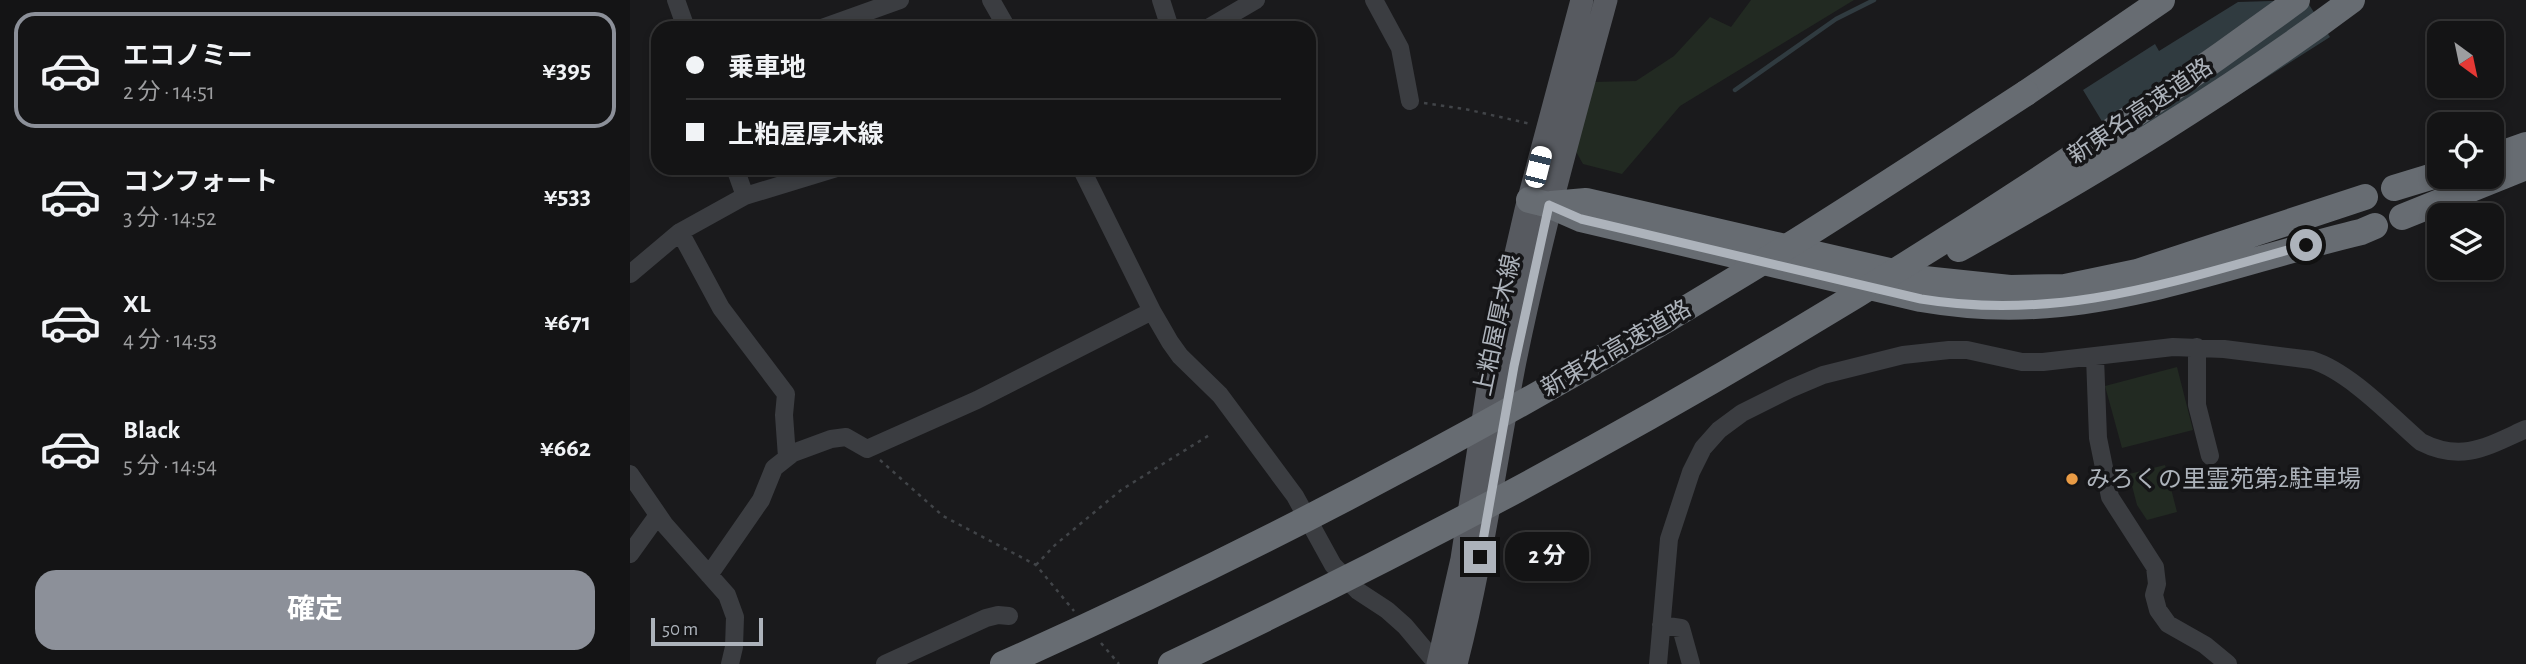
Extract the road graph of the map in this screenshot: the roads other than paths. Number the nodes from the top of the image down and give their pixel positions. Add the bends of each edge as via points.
1 (676, 0) edge
2 (900, 0) edge
3 (991, 0) edge
4 (1161, 0) edge
5 (1374, 0) edge
6 (1582, 0) edge
7 (1606, 0) edge
8 (2148, 0) edge
9 (2162, 0) edge
10 (2297, 0) edge
11 (2352, 0) edge
12 (1249, 2) edge
13 (684, 21) edge
14 (842, 21) edge
15 (1003, 21) edge
16 (1168, 21) edge
17 (1219, 21) edge
18 (2026, 93) junction
19 (1410, 101) road end
20 (2526, 145) edge
21 (2504, 152) edge
22 (2526, 167) edge
23 (738, 175) edge
24 (813, 175) edge
25 (1084, 175) edge
26 (2427, 178) edge
27 (2394, 188) dead end
28 (745, 195) junction
29 (2365, 197) dead end
30 (1539, 202) junction
31 (2402, 217) dead end
32 (2375, 226) dead end
33 (680, 232) junction
34 (1853, 273) junction
35 (630, 274) edge
36 (1152, 311) junction
37 (2197, 347) junction
38 (2095, 357) junction
39 (1653, 416) junction
40 (2526, 429) edge
41 (2210, 456) dead end
42 (787, 457) junction
43 (630, 474) edge
44 (658, 515) junction
45 (630, 554) edge
46 (709, 575) junction
47 (1009, 616) dead end
48 (1457, 624) junction
49 (1661, 625) junction
50 (730, 664) edge
51 (885, 664) edge
52 (1003, 664) edge
53 (1171, 664) edge
54 (1437, 664) edge
55 (1456, 664) edge
56 (1658, 664) edge
57 (1691, 664) edge
58 (2228, 664) edge

1 - 13 street
2 - 14 street
3 - 15 street
4 - 16 street
5 - 19 street via 1400,48
6 - 30 main road, 上粕屋厚木線
7 - 30 main road, 上粕屋厚木線
8 - 18 highway
9 - 18 highway, 新東名高速道路
10 - 39 highway, 新東名高速道路, bridge via 2081,152 1840,305
11 - 39 highway, bridge via 2206,102 2063,190
12 - 17 street
18 - 52 highway, 新東名高速道路, bridge via 1744,274 1563,380 1220,562
20 - 21 highway
22 - 31 highway
23 - 28 street
24 - 28 street
25 - 36 street
26 - 27 highway
28 - 33 street
29 - 34 highway via 2137,272 2065,287 2010,288
30 - 34 highway
30 - 48 main road, 上粕屋厚木線 via 1514,366
32 - 34 highway via 2133,293 2061,304 1953,304
33 - 35 street
33 - 42 street via 721,308 786,394
36 - 42 street via 977,401 867,449 846,437
36 - 54 street via 1180,356 1220,395 1295,496 1333,565 1358,592 1405,626
37 - 38 street
37 - 40 street via 2324,364 2436,450 2465,453
37 - 41 street via 2197,405
38 - 49 street via 2022,362 1958,350 1903,355 1823,375 1742,414 1703,448 1691,472 1669,539
38 - 58 street via 2098,438 2110,497 2155,567 2158,610 2168,624
39 - 53 highway, 新東名高速道路, bridge via 1295,606
42 - 46 street via 774,468 761,500
43 - 44 street
44 - 45 street
44 - 46 street
46 - 50 street via 727,595 735,617
47 - 51 street via 986,618
48 - 54 main road, 上粕屋厚木線
48 - 55 main road, 上粕屋厚木線
49 - 56 street
49 - 57 street via 1681,628

